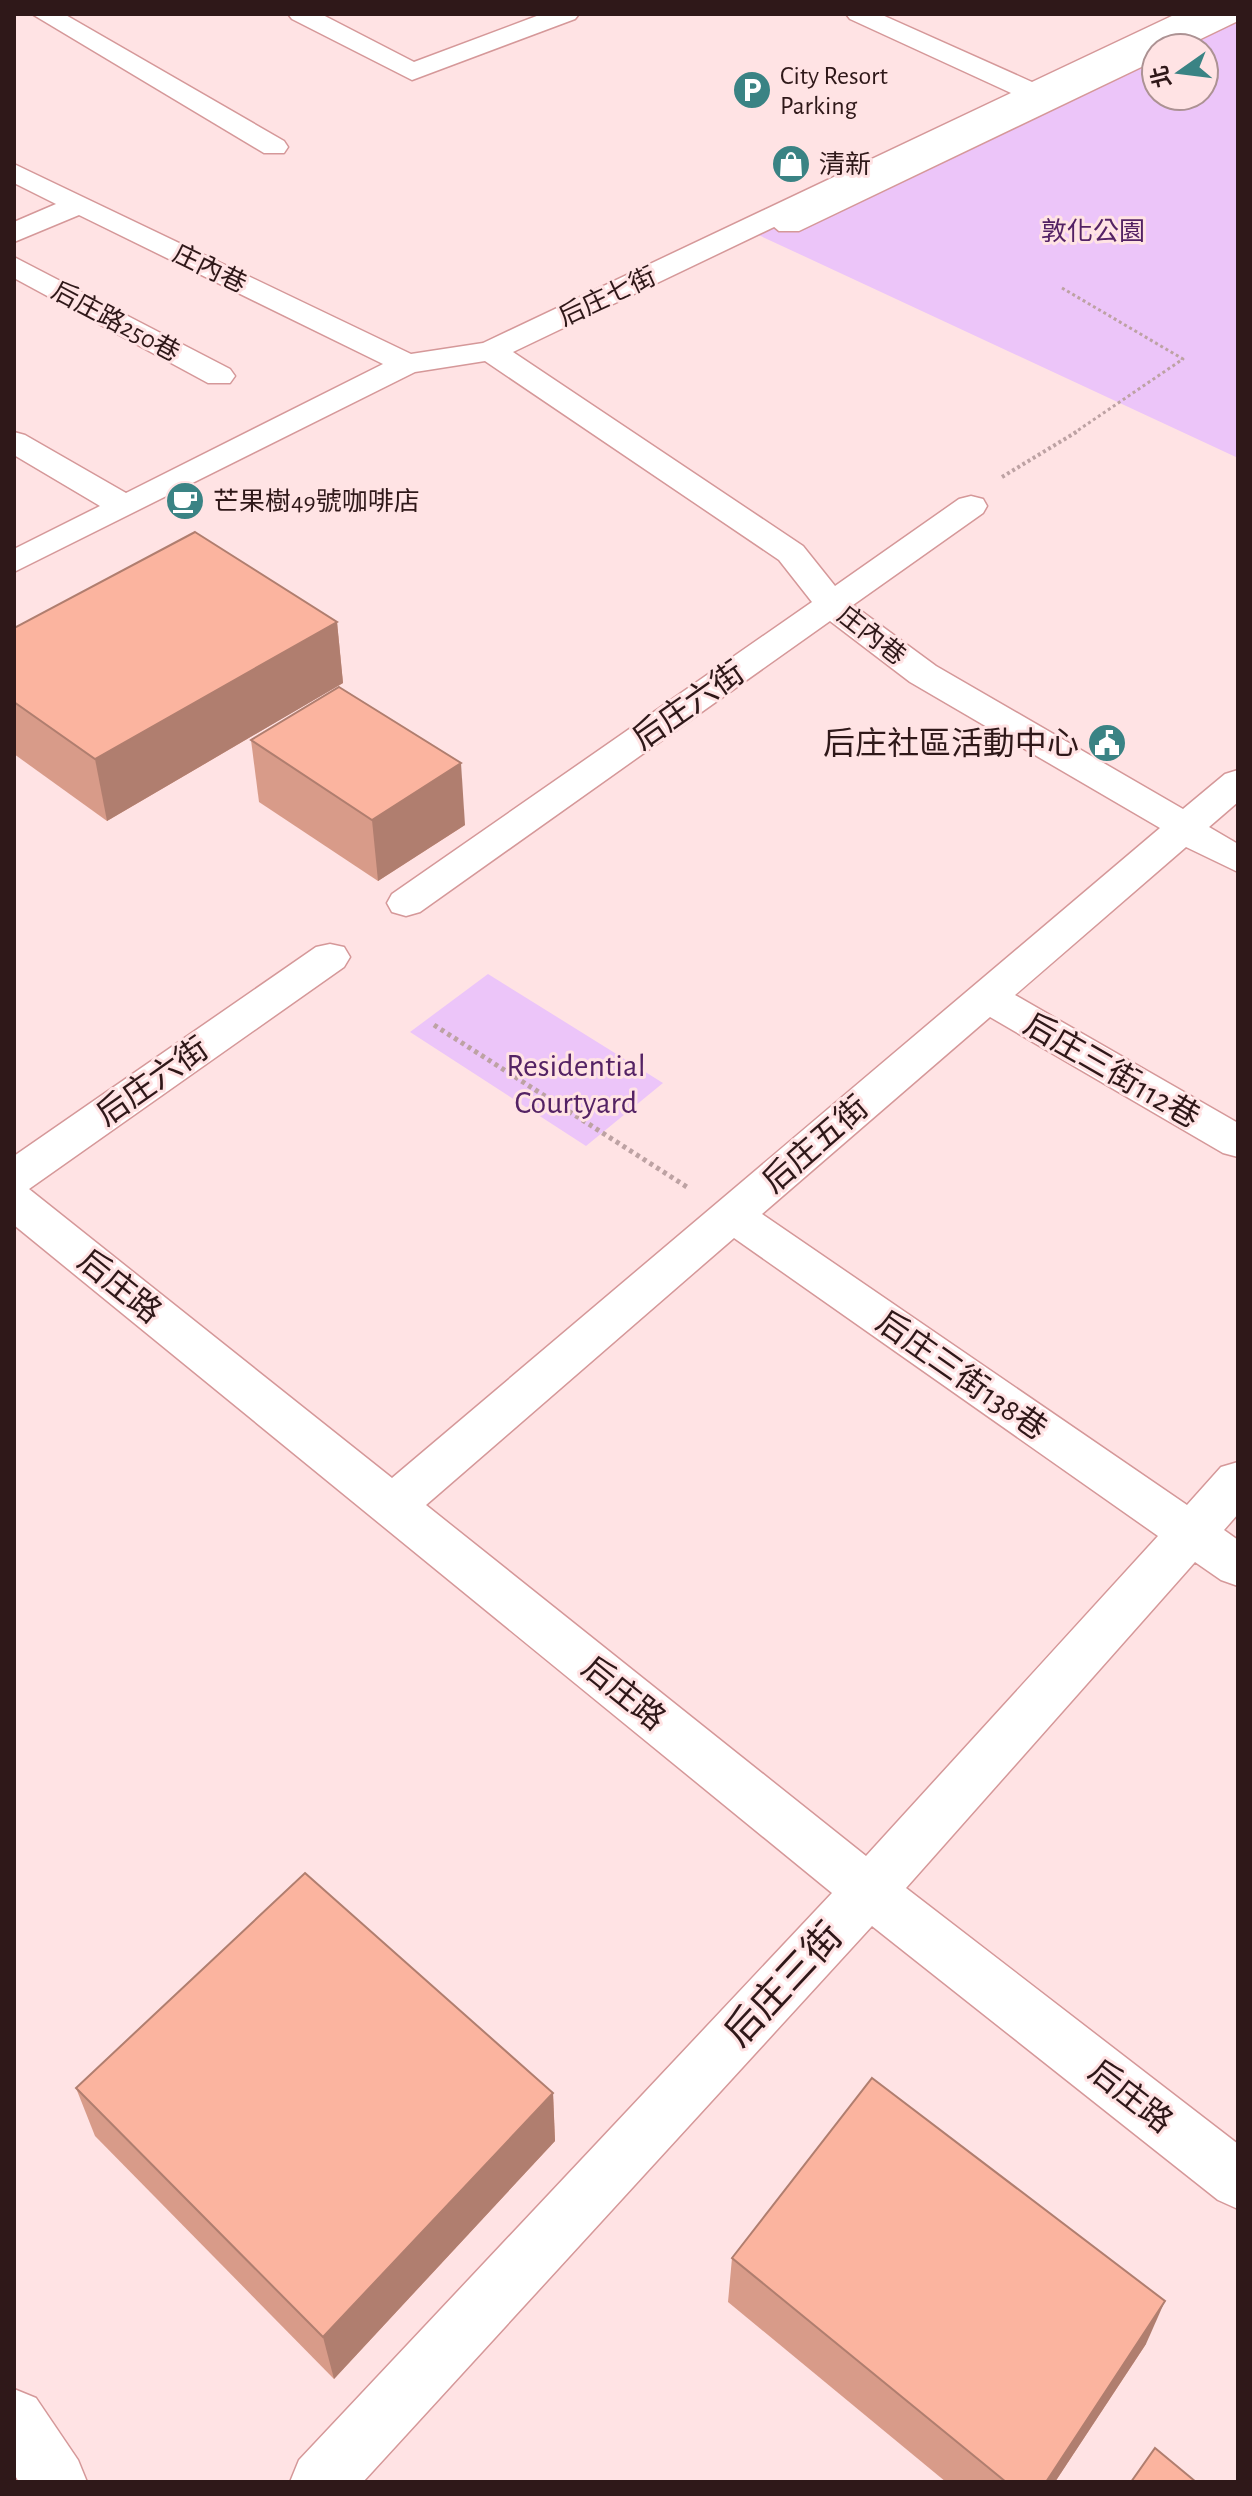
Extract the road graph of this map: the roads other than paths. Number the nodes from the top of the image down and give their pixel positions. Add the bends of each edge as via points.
1 (28, 14) edge
2 (45, 14) edge
3 (301, 14) edge
4 (566, 14) edge
5 (859, 14) edge
6 (1197, 14) edge
7 (1232, 14) edge
8 (14, 19) edge
9 (1194, 32) edge
10 (1140, 58) edge
11 (1036, 94) junction
12 (274, 147) dead end
13 (14, 172) edge
14 (79, 204) junction
15 (775, 216) junction
16 (14, 233) edge
17 (14, 266) edge
18 (491, 351) junction
19 (407, 364) junction
20 (219, 376) dead end
21 (14, 442) edge
22 (125, 506) junction
23 (971, 506) dead end
24 (14, 562) edge
25 (831, 604) junction
26 (1238, 782) edge
27 (1184, 828) junction
28 (1238, 859) edge
29 (406, 903) dead end
30 (330, 957) dead end
31 (987, 997) junction
32 (1238, 1142) edge
33 (14, 1178) edge
34 (14, 1201) edge
35 (732, 1215) junction
36 (1238, 1481) edge
37 (392, 1506) junction
38 (1192, 1534) junction
39 (1238, 1566) edge
40 (869, 1891) junction
41 (1238, 2180) edge
42 (14, 2420) edge
43 (56, 2482) edge
44 (321, 2482) edge

1 - 8 street
2 - 12 street
3 - 4 street via 412,72
5 - 11 street
6 - 11 street, 后庄七街
7 - 9 street
10 - 15 street via 789,225
11 - 15 street, 后庄七街
13 - 14 street, 庄內巷
14 - 16 street
14 - 19 street, 庄內巷
15 - 18 street, 后庄七街
17 - 20 street, 后庄路250巷
18 - 19 street, 后庄七街
18 - 25 street, 庄內巷 via 791,553
19 - 22 street, 后庄七街
21 - 22 street
22 - 24 street, 后庄七街
23 - 25 street, 后庄六街
25 - 27 street, 庄內巷 via 923,674
25 - 29 street, 后庄六街
26 - 27 street, 后庄五街
27 - 28 street, 庄內巷
27 - 31 street, 后庄五街
30 - 33 street, 后庄六街
31 - 32 street, 后庄三街112巷
31 - 35 street, 后庄五街
34 - 37 street, 后庄路
35 - 37 street, 后庄五街
35 - 38 street, 后庄三街138巷
36 - 38 street, 后庄三街
37 - 40 street, 后庄路
38 - 39 street, 后庄三街138巷
38 - 40 street, 后庄三街
40 - 41 street, 后庄路
40 - 44 street, 后庄三街
42 - 43 street

